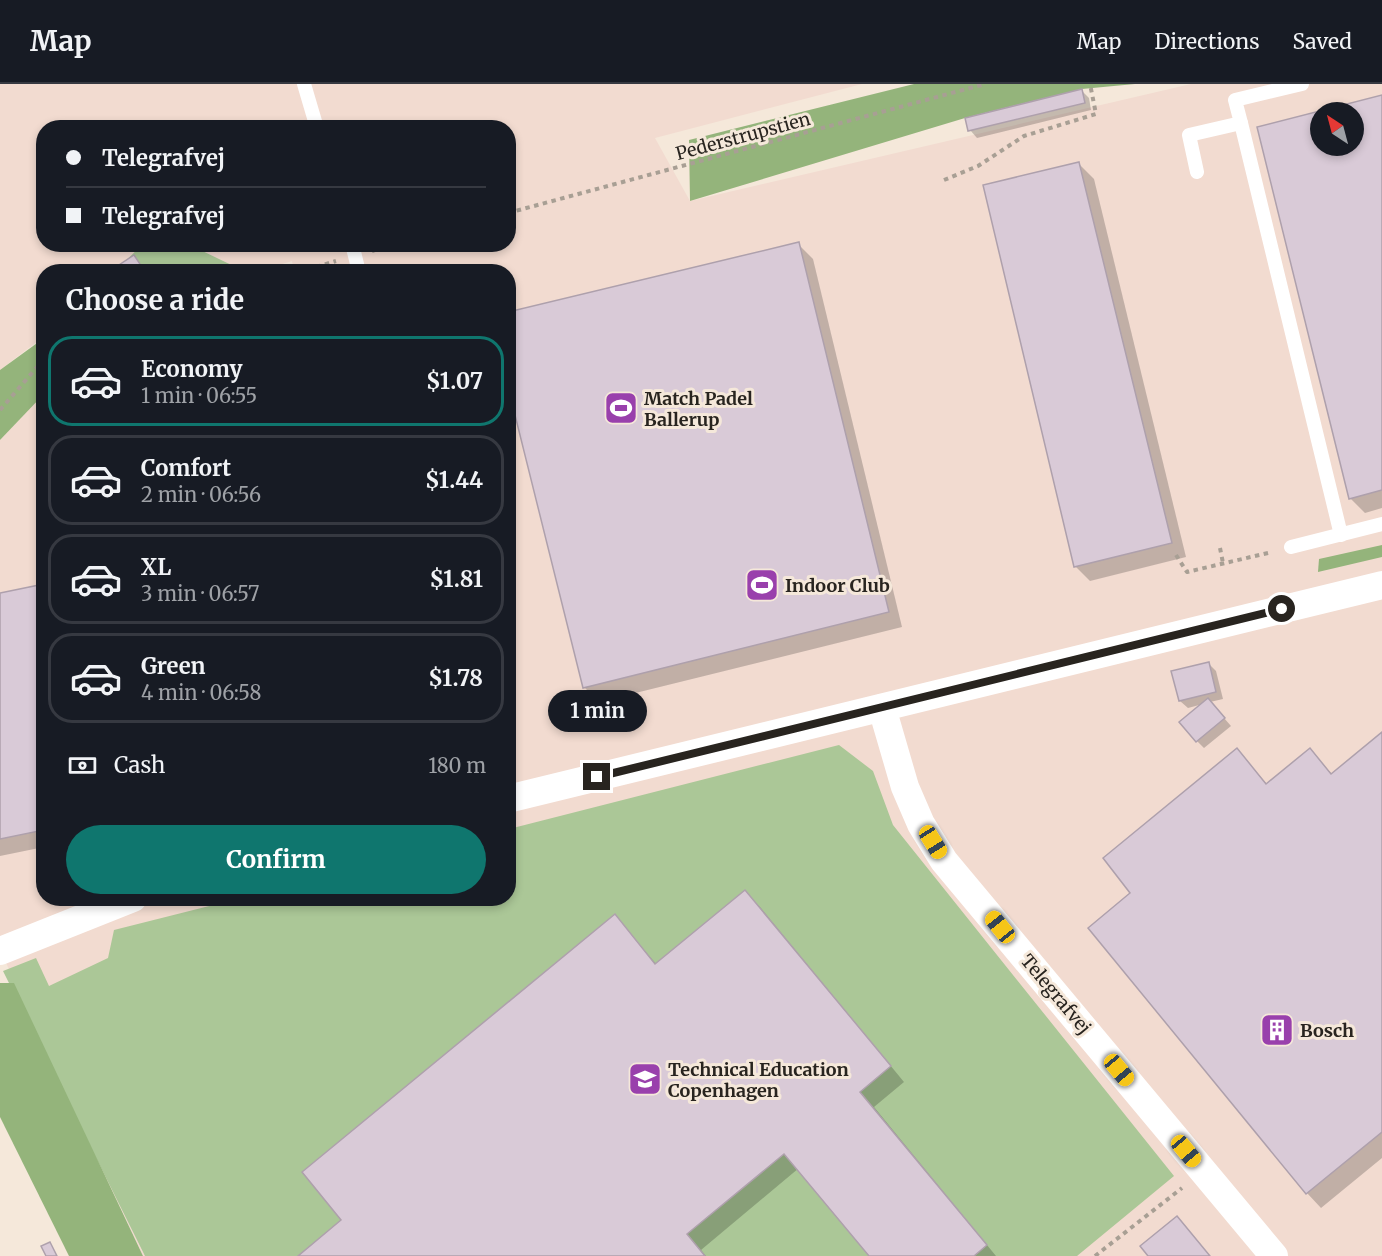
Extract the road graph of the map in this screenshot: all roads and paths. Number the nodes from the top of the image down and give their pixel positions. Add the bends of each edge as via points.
1 (304, 84) edge
2 (984, 84) edge
3 (1089, 84) edge
4 (1302, 84) edge
5 (315, 120) edge
6 (1241, 123) junction
7 (1197, 172) dead end
8 (944, 180) dead end
9 (516, 211) edge
10 (349, 252) edge
11 (319, 264) edge
12 (36, 368) edge
13 (0, 410) edge
14 (1382, 524) edge
15 (1341, 535) junction
16 (1291, 547) joint
17 (1220, 548) dead end
18 (1176, 555) dead end
19 (1223, 563) junction
20 (1382, 585) edge
21 (882, 708) junction
22 (516, 797) edge
23 (115, 906) edge
24 (0, 951) edge
25 (1204, 1172) junction
26 (1095, 1256) edge
27 (1274, 1256) edge

1 - 5 lane
2 - 9 path, Pederstrupstien
3 - 8 path via 1096,114 1024,136 978,166
4 - 6 lane via 1235,100
6 - 7 lane via 1188,135
6 - 15 lane
10 - 11 path
12 - 13 path
14 - 15 lane
15 - 16 lane
16 - 19 path
17 - 19 path
18 - 19 path via 1187,572
20 - 21 street
21 - 22 street
21 - 25 street, Telegrafvej via 905,787 921,824 944,861
23 - 24 street
25 - 26 path
25 - 27 street, Telegrafvej

